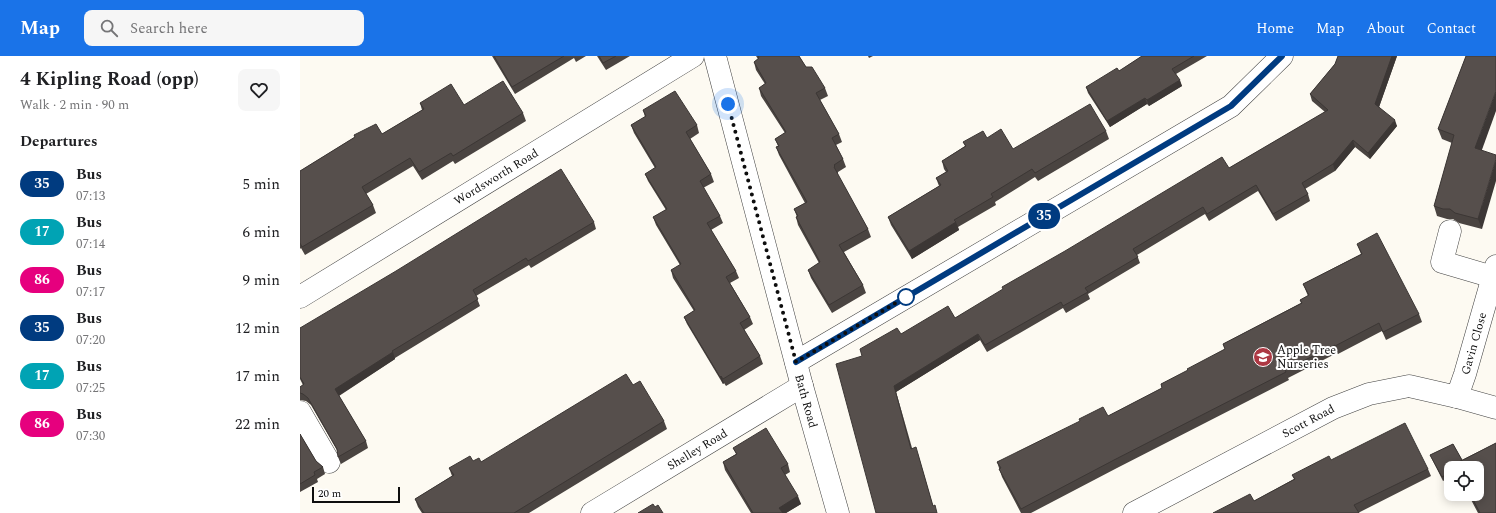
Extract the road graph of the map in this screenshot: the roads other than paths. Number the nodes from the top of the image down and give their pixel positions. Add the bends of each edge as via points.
1 (693, 56) edge
2 (715, 56) edge
3 (1282, 56) edge
4 (1450, 231) dead end
5 (1494, 272) edge
6 (300, 297) edge
7 (1490, 314) edge
8 (796, 362) junction
9 (802, 386) junction
10 (1457, 397) junction
11 (1496, 408) edge
12 (300, 412) edge
13 (329, 462) dead end
14 (592, 513) edge
15 (838, 513) edge
16 (1134, 513) edge

1 - 6 street, Wordsworth Road
2 - 8 street, Bath Road
3 - 8 street via 1231,106
4 - 5 street via 1442,262
5 - 7 street, Gavin Close
7 - 10 street, Gavin Close
8 - 9 street, Bath Road
9 - 14 street, Shelley Road
9 - 15 street, Bath Road
10 - 11 street, Scott Road
10 - 16 street, Scott Road via 1409,386 1369,394 1333,408
12 - 13 street

